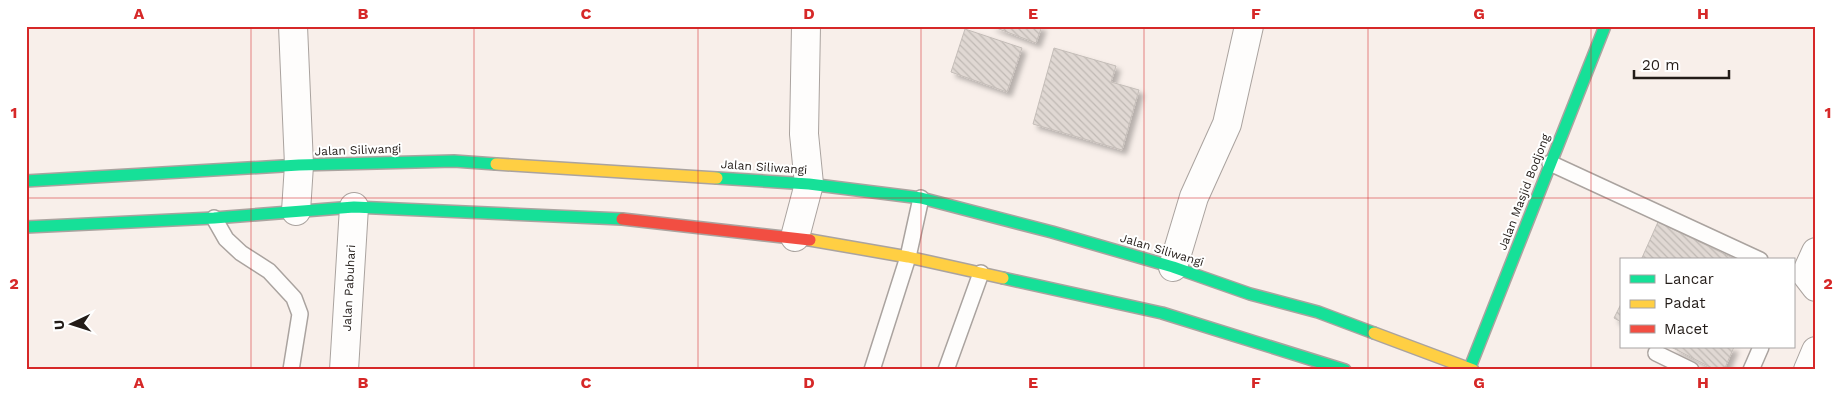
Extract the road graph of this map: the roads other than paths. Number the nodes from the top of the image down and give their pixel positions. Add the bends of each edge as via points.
1 (293, 26) edge
2 (806, 26) edge
3 (1250, 26) edge
4 (1605, 26) edge
5 (1550, 164) junction
6 (299, 165) junction
7 (26, 181) edge
8 (809, 184) junction
9 (921, 198) junction
10 (354, 206) junction
11 (296, 210) junction
12 (214, 218) junction
13 (26, 228) edge
14 (795, 237) junction
15 (908, 258) junction
16 (1756, 258) edge
17 (1174, 267) junction
18 (981, 273) junction
19 (1761, 348) edge
20 (1816, 352) edge
21 (1656, 354) dead end
22 (1471, 369) edge
23 (291, 370) edge
24 (344, 370) edge
25 (872, 370) edge
26 (946, 370) edge
27 (1345, 370) edge
28 (1691, 370) edge
29 (1751, 370) edge
30 (1808, 370) edge

1 - 6 street
2 - 8 street via 804,134
3 - 17 street via 1227,124 1194,197
4 - 5 main road, Jalan Masjid Bodjong
5 - 16 lane
5 - 22 main road, Jalan Masjid Bodjong
6 - 7 main road, Jalan Siliwangi
6 - 8 main road, Jalan Siliwangi via 454,161
6 - 11 street
8 - 9 main road, Jalan Siliwangi
8 - 14 street
9 - 15 lane
9 - 17 main road, Jalan Siliwangi
10 - 11 main road
10 - 14 main road via 622,219
10 - 24 street, Jalan Pabuhari
11 - 12 main road
12 - 13 main road
12 - 23 lane via 226,239 268,270 294,298 300,314
14 - 15 main road
15 - 18 main road
15 - 25 lane
17 - 22 main road, Jalan Siliwangi via 1250,294 1318,312
18 - 26 lane
18 - 27 main road via 1162,313
19 - 29 lane
20 - 30 street
21 - 28 lane

